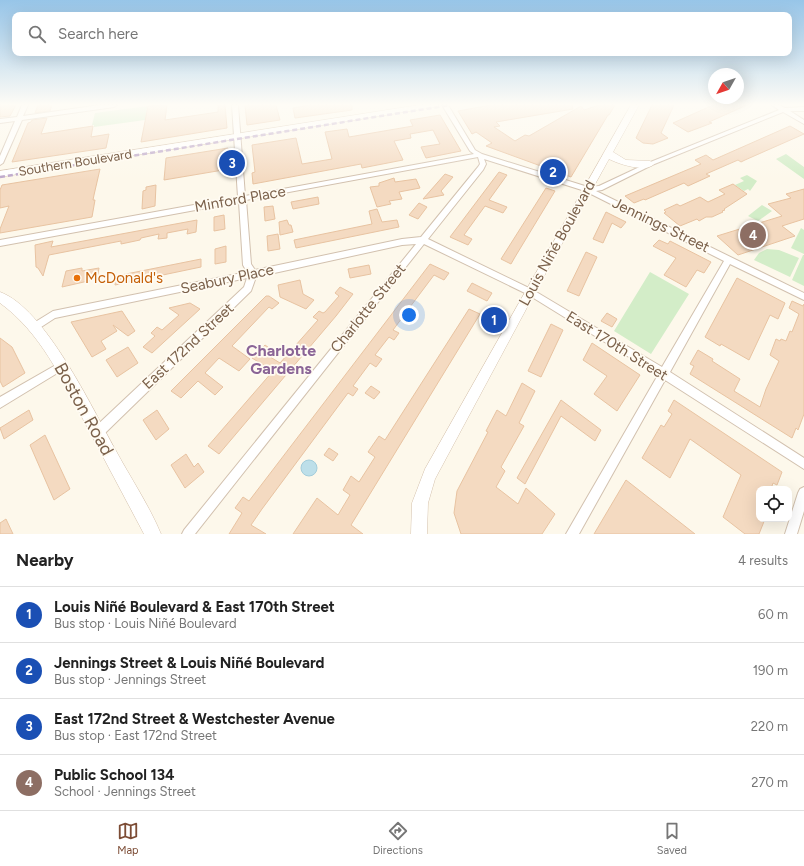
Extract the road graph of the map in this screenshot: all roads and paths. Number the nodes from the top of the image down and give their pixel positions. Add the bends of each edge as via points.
1 (14, 130) edge
2 (237, 130) edge
3 (277, 130) edge
4 (460, 130) edge
5 (621, 130) edge
6 (735, 130) edge
7 (238, 136) junction
8 (608, 153) junction
9 (480, 155) junction
10 (0, 163) edge
11 (650, 164) junction
12 (0, 174) edge
13 (587, 189) junction
14 (243, 198) junction
15 (423, 240) junction
16 (0, 243) edge
17 (729, 259) junction
18 (253, 274) junction
19 (530, 292) junction
20 (0, 297) edge
21 (804, 297) edge
22 (34, 327) junction
23 (61, 366) junction
24 (662, 373) junction
25 (0, 403) edge
26 (98, 432) junction
27 (804, 464) edge
28 (804, 493) edge
29 (153, 534) edge
30 (188, 534) edge
31 (420, 534) edge
32 (572, 534) edge
33 (791, 534) edge

1 - 10 street
2 - 7 street
3 - 7 main road, Southern Boulevard
4 - 9 street, Jennings Street via 473,151
5 - 8 main road, Louis Niñé Boulevard
6 - 11 street
7 - 12 main road, Southern Boulevard
7 - 14 street
8 - 11 main road via 624,163
8 - 13 main road, Louis Niñé Boulevard
9 - 13 street, Jennings Street
9 - 14 street, Minford Place
9 - 15 street, Charlotte Street via 483,164 481,168
11 - 13 street via 600,188
13 - 17 street, Jennings Street
13 - 19 main road, Louis Niñé Boulevard
14 - 16 street, Minford Place
14 - 18 street via 247,265
15 - 18 street, Seabury Place via 402,242
15 - 19 street, East 170th Street
15 - 30 street, Charlotte Street
17 - 21 street, Jennings Street
17 - 24 street
18 - 22 street, Seabury Place via 53,314
18 - 26 street, East 172nd Street via 248,289
19 - 24 street, East 170th Street
19 - 31 main road, Louis Niñé Boulevard via 424,487 418,507
20 - 22 main road, Boston Road via 29,319
22 - 23 main road, Boston Road
23 - 25 street
23 - 26 main road, Boston Road
24 - 27 street, East 170th Street
24 - 32 street
26 - 29 main road, Boston Road
28 - 33 street

